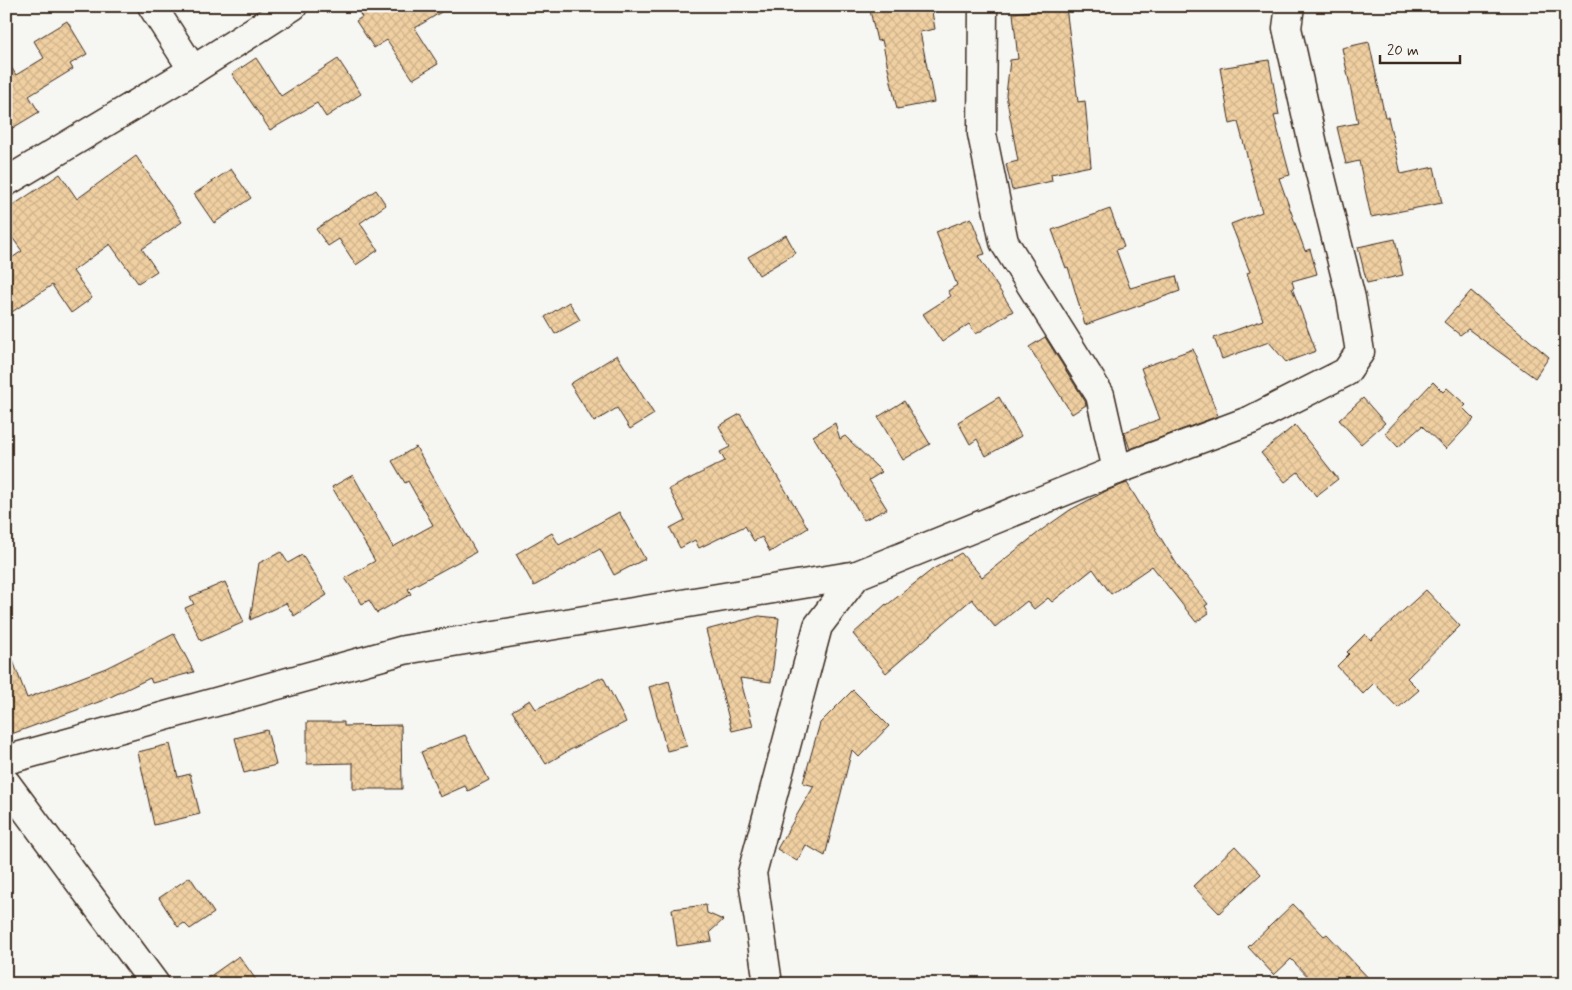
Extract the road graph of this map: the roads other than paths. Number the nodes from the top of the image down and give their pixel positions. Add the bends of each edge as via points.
1 (152, 6) edge
2 (293, 6) edge
3 (983, 6) edge
4 (1290, 6) edge
5 (193, 70) junction
6 (6, 182) edge
7 (1117, 470) junction
8 (857, 575) junction
9 (6, 760) edge
10 (6, 783) edge
11 (155, 984) edge
12 (768, 984) edge

1 - 5 street
2 - 5 street
3 - 7 street via 982,134 1004,242 1100,395
4 - 7 street via 1287,28 1352,298 1360,352 1346,372 1251,420
5 - 6 street
7 - 8 street
8 - 9 street via 404,650
8 - 12 street via 818,626 752,873
10 - 11 street

